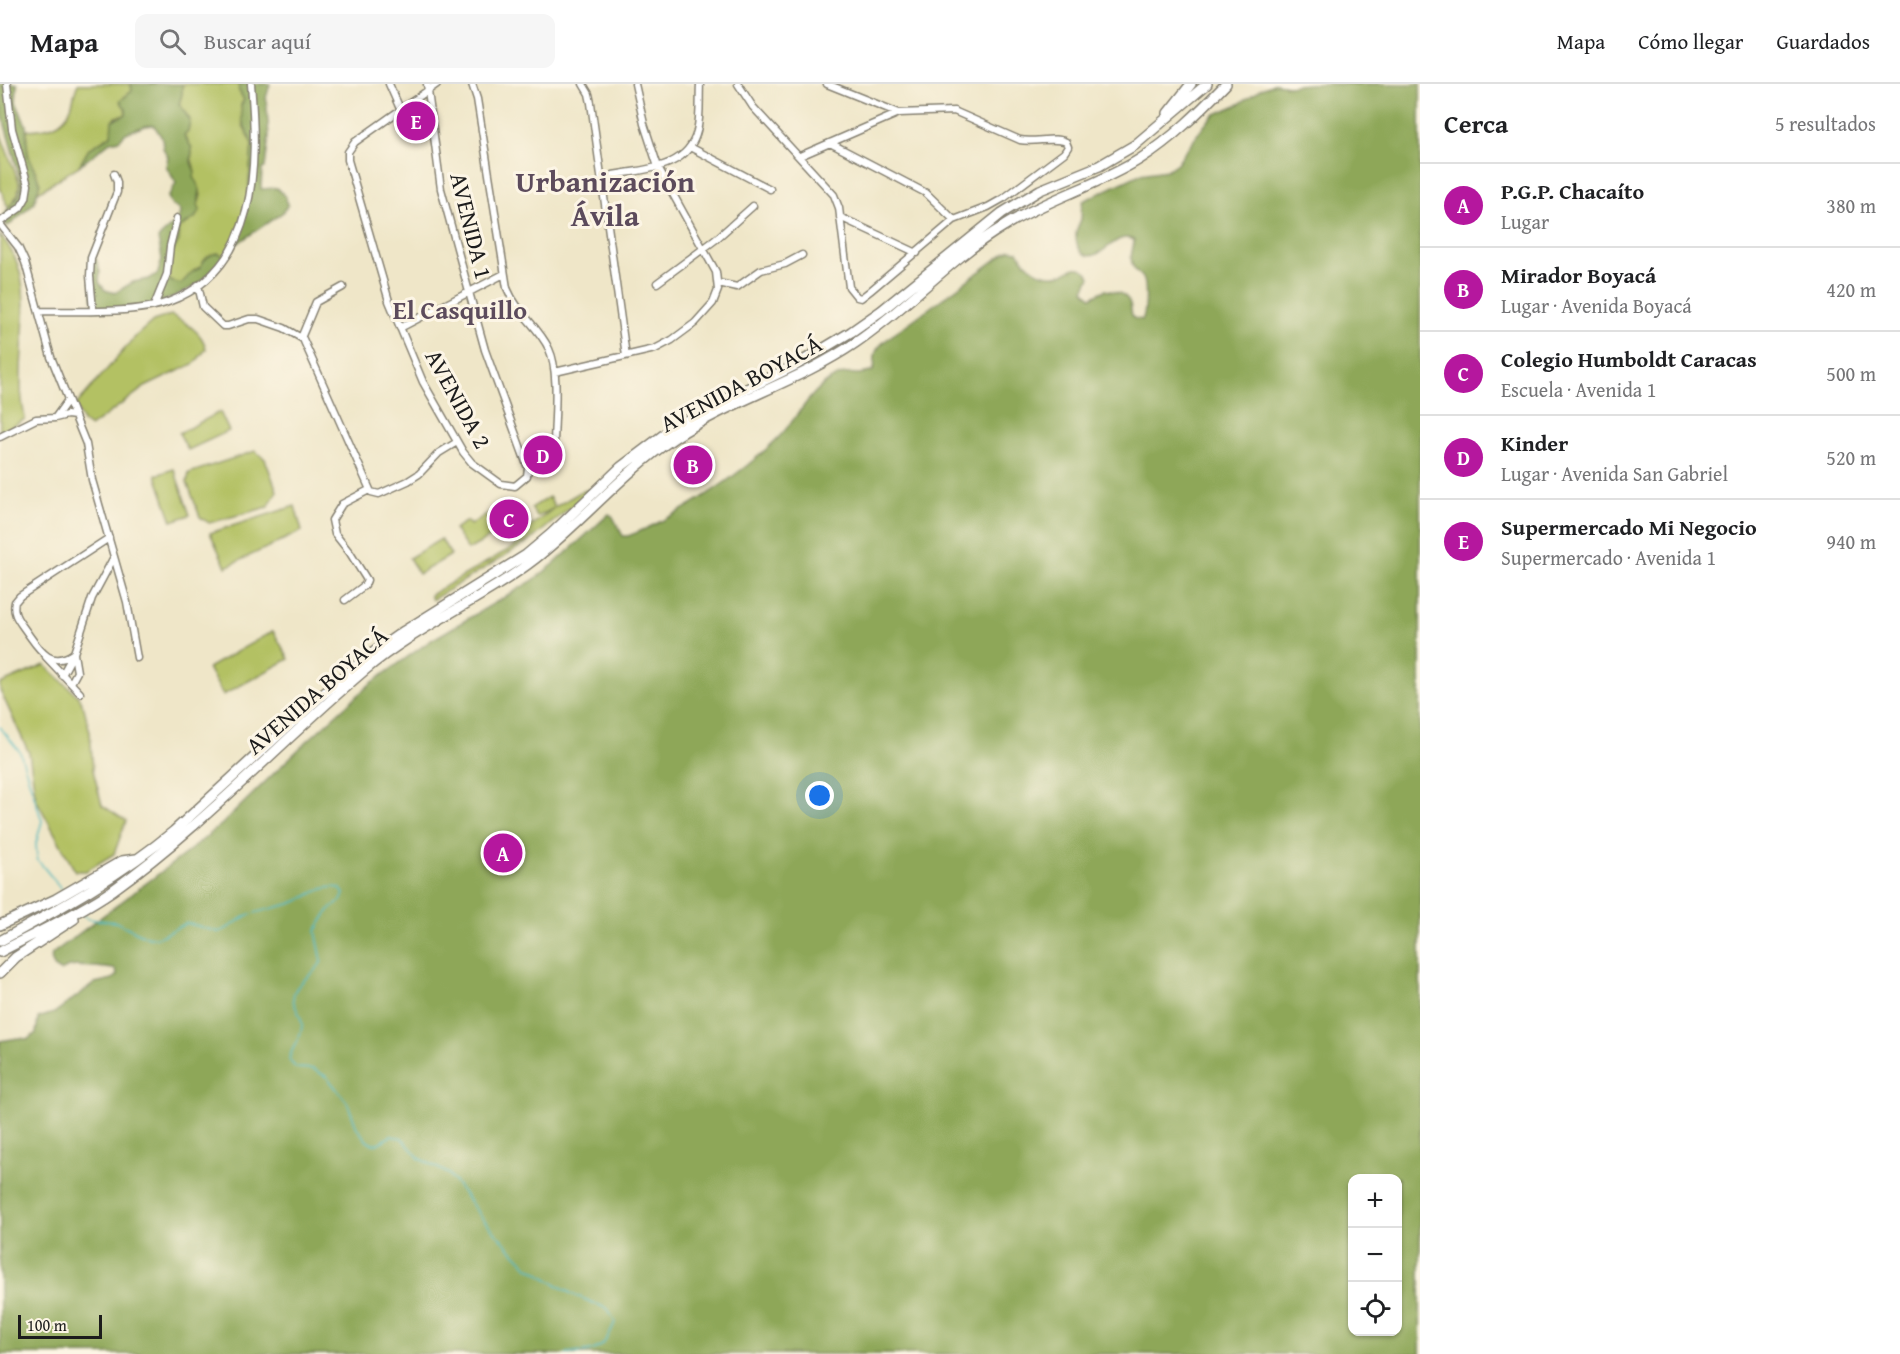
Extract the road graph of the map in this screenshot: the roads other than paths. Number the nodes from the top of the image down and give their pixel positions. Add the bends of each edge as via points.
1 (8, 84) edge
2 (251, 84) edge
3 (389, 84) edge
4 (437, 84) edge
5 (472, 84) edge
6 (583, 84) edge
7 (635, 84) edge
8 (700, 84) edge
9 (738, 84) edge
10 (827, 84) edge
11 (1191, 84) edge
12 (1207, 84) edge
13 (1228, 84) edge
14 (427, 88) edge
15 (401, 111) junction
16 (899, 113) junction
17 (1155, 129) junction
18 (831, 142) junction
19 (690, 147) junction
20 (800, 156) junction
21 (658, 167) junction
22 (114, 174) dead end
23 (613, 175) dead end
24 (770, 189) dead end
25 (753, 206) dead end
26 (840, 217) junction
27 (177, 218) dead end
28 (954, 220) junction
29 (0, 223) edge
30 (704, 248) junction
31 (917, 253) junction
32 (802, 255) dead end
33 (504, 274) junction
34 (657, 283) dead end
35 (717, 283) junction
36 (198, 285) junction
37 (343, 287) dead end
38 (469, 292) junction
39 (153, 306) junction
40 (93, 310) junction
41 (39, 311) junction
42 (400, 328) junction
43 (302, 338) junction
44 (626, 356) junction
45 (555, 372) junction
46 (68, 400) junction
47 (75, 416) junction
48 (55, 418) junction
49 (0, 437) edge
50 (457, 442) junction
51 (554, 446) dead end
52 (497, 482) joint
53 (369, 490) junction
54 (109, 538) junction
55 (114, 556) junction
56 (345, 600) dead end
57 (74, 653) junction
58 (44, 655) junction
59 (137, 658) dead end
60 (62, 675) junction
61 (70, 683) junction
62 (81, 693) dead end
63 (84, 889) junction
64 (70, 918) junction
65 (0, 925) edge
66 (0, 940) edge
67 (0, 952) edge
68 (0, 973) edge

1 - 29 street via 12,129 28,185 20,208
2 - 36 street via 255,154 247,210 226,257
3 - 15 street
4 - 14 street
5 - 33 street
6 - 44 street via 591,104
7 - 21 street
8 - 19 street via 697,132
9 - 20 street
10 - 16 street
11 - 17 highway
12 - 17 highway, AVENIDA BOYACÁ
13 - 64 highway, AVENIDA BOYACÁ via 1140,159 1001,227 858,342 825,363 716,413 673,439 625,475 534,560 368,668 192,827 109,893
14 - 15 street
14 - 38 street, AVENIDA 1 via 441,189
15 - 42 street, AVENIDA 2 via 355,142 348,152
16 - 18 street
16 - 28 street via 954,111 1020,140 1061,139 1067,144 1064,153 1004,198
17 - 63 highway, AVENIDA BOYACÁ via 1099,166 1040,190 1002,213 880,311 818,353 670,430 621,467 526,555 367,657 139,860 122,861
18 - 20 street
18 - 28 street via 926,193
19 - 21 street via 678,160
19 - 24 street
20 - 26 street via 834,195
21 - 23 street
21 - 30 street
22 - 40 street via 117,192 91,258
25 - 30 street
26 - 31 street
26 - 31 street via 849,286 857,297
27 - 39 street via 167,274
28 - 31 street
29 - 41 street via 25,262
30 - 34 street
30 - 35 street
32 - 35 street via 762,270 737,287
33 - 38 street
33 - 45 street via 516,306 549,349
35 - 44 street via 713,303 695,323 655,349
36 - 39 street
36 - 43 street via 203,307 223,326 258,318
37 - 43 street via 316,302
38 - 42 street
38 - 52 street, AVENIDA 1 via 485,350 528,468 527,477 520,484 511,487
39 - 40 street
40 - 41 street
41 - 46 street
42 - 50 street, AVENIDA 2 via 423,382
43 - 53 street
44 - 45 street
45 - 51 street
46 - 47 street
46 - 48 street
47 - 48 street
47 - 54 street via 86,444
48 - 49 street via 36,419
50 - 52 street, AVENIDA 2 via 472,463
50 - 53 street via 408,481 379,494
53 - 56 street via 342,504 332,520 335,534 367,580
54 - 55 street
54 - 58 street via 15,602 15,615
55 - 57 street via 92,598
55 - 59 street
57 - 58 street via 56,659
57 - 60 street
57 - 61 street via 77,672
58 - 60 street
60 - 61 street
61 - 62 street
63 - 65 highway
63 - 66 highway via 62,908
64 - 67 highway
64 - 68 highway

